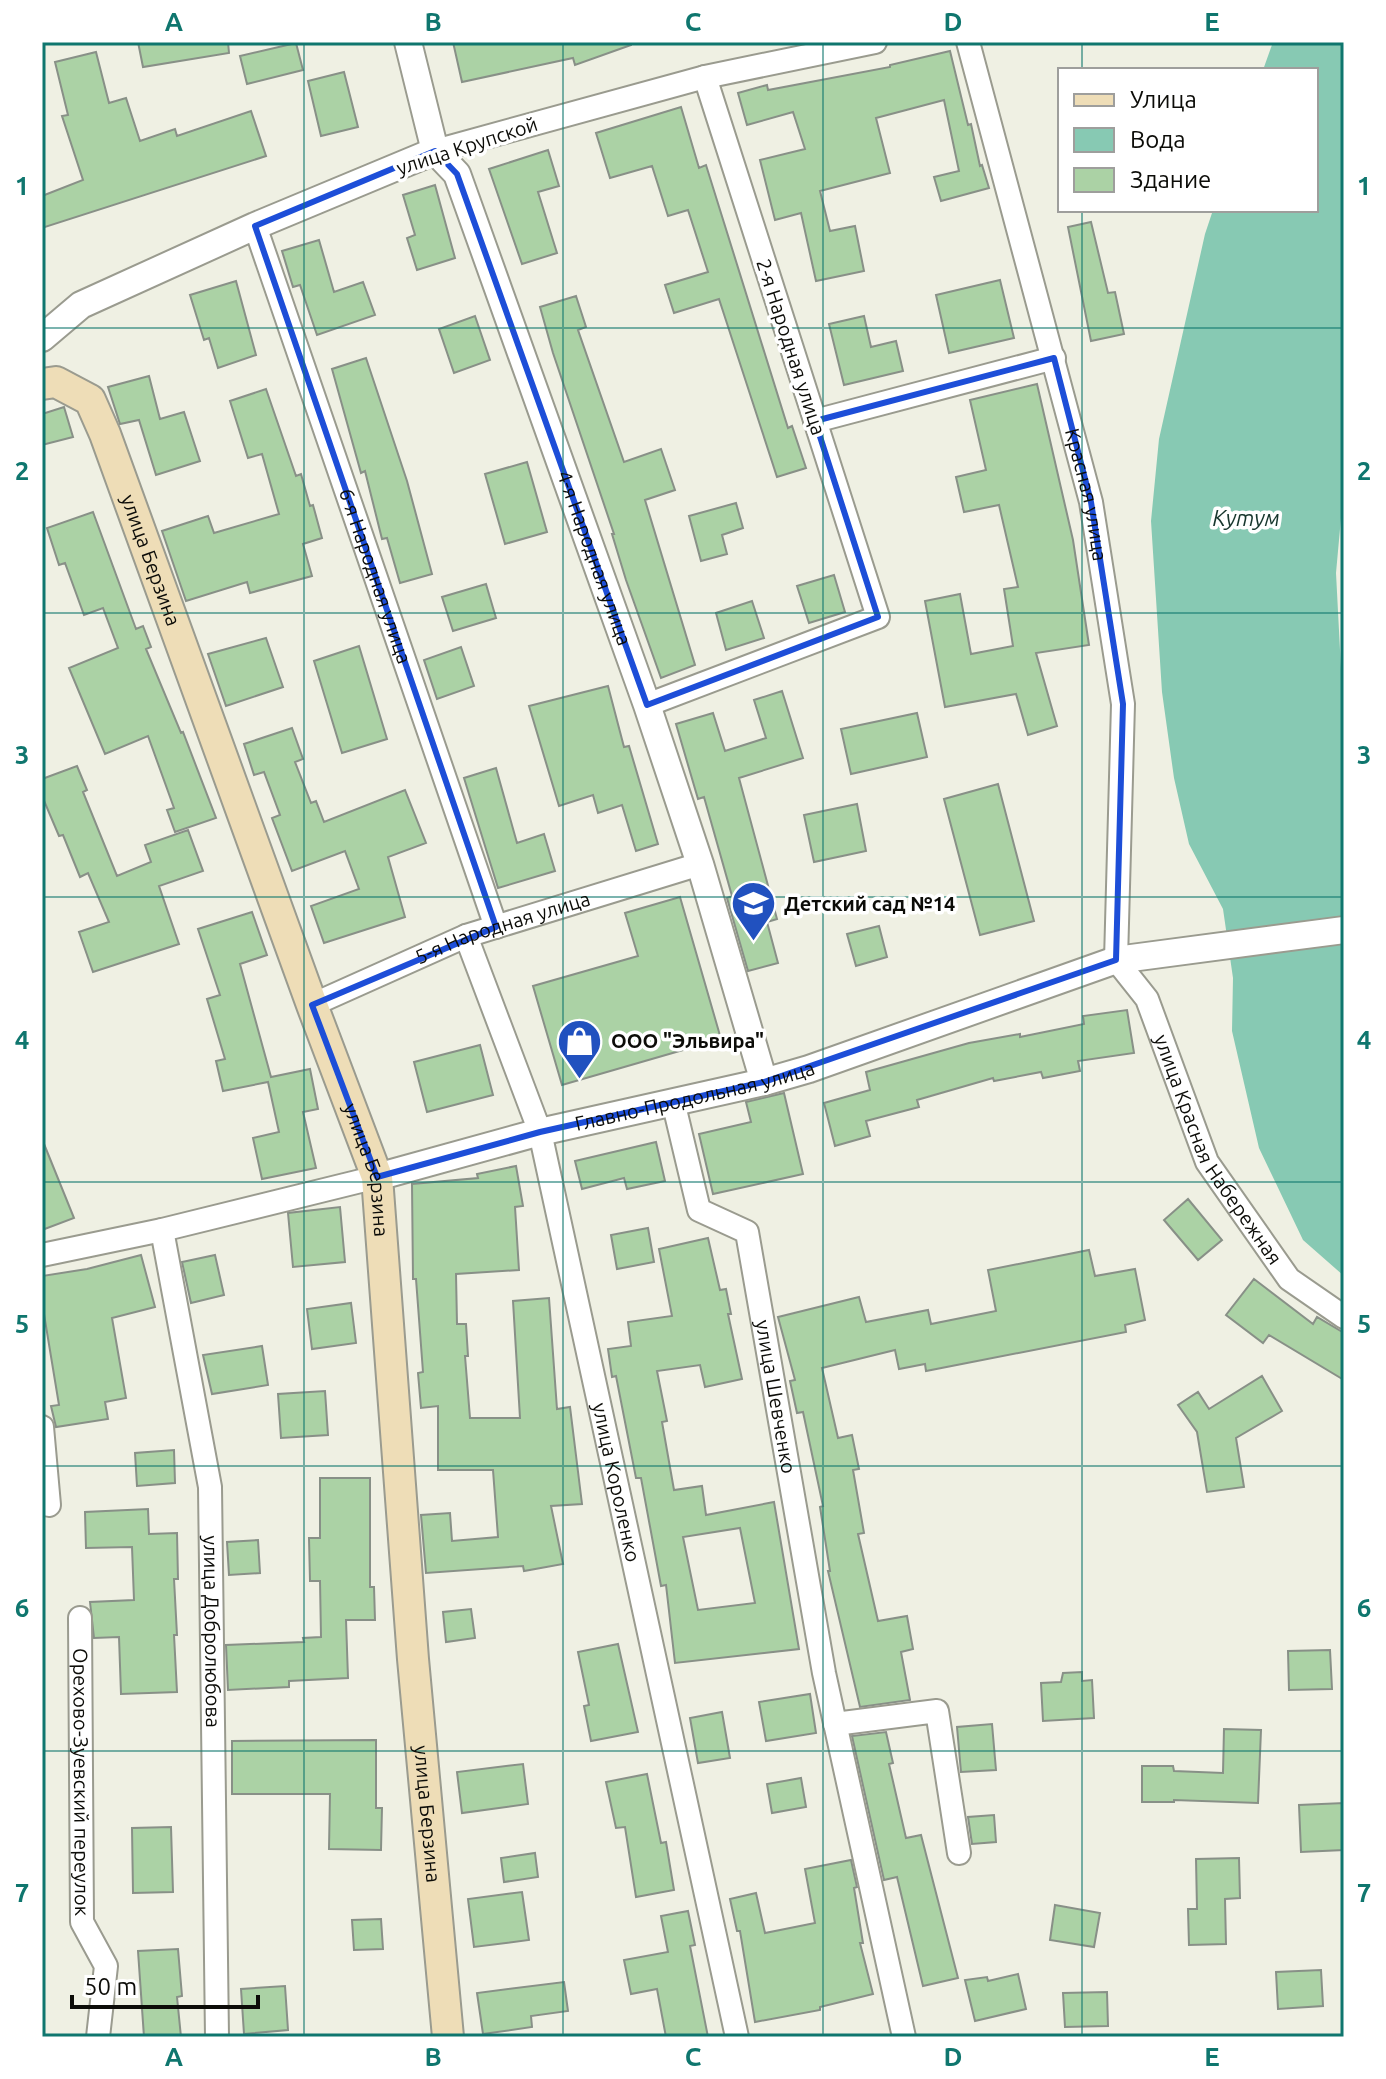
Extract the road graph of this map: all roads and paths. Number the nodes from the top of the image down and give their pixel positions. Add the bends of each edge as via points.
1 (408, 42) edge
2 (875, 42) edge
3 (968, 42) edge
4 (705, 77) junction
5 (435, 151) junction
6 (255, 226) junction
7 (42, 338) edge
8 (1054, 358) junction
9 (42, 384) edge
10 (815, 421) junction
11 (647, 705) junction
12 (700, 864) junction
13 (496, 927) junction
14 (1344, 930) edge
15 (466, 936) junction
16 (1116, 960) junction
17 (312, 1005) junction
18 (764, 1082) junction
19 (673, 1101) junction
20 (540, 1132) junction
21 (377, 1177) junction
22 (162, 1230) junction
23 (42, 1255) edge
24 (1344, 1317) edge
25 (42, 1427) edge
26 (49, 1505) dead end
27 (80, 1618) dead end
28 (835, 1724) junction
29 (959, 1853) dead end
30 (98, 2037) edge
31 (217, 2037) edge
32 (448, 2037) edge
33 (737, 2037) edge
34 (904, 2037) edge

1 - 5 street, 4-я Народная улица
2 - 4 street, улица Крупской
3 - 8 street, Красная улица
4 - 5 street, улица Крупской
4 - 10 street, 2-я Народная улица
5 - 6 street, улица Крупской
5 - 11 street, 4-я Народная улица via 457,174
6 - 7 street, улица Крупской via 81,305
6 - 13 street, 6-я Народная улица
8 - 10 street
8 - 16 street, Красная улица via 1091,502 1123,704
9 - 17 main road, улица Берзина via 56,382 90,400 105,434
10 - 11 street, 2-я Народная улица via 878,617
11 - 12 street, 4-я Народная улица
12 - 13 street, 5-я Народная улица
12 - 18 street, 4-я Народная улица
13 - 15 street, 5-я Народная улица
14 - 16 street, Главно-Продольная улица
15 - 17 street, 5-я Народная улица
15 - 20 street, улица Короленко
16 - 18 street, Главно-Продольная улица
16 - 24 street, улица Красная Набережная via 1147,999 1207,1162 1289,1279
17 - 21 main road, улица Берзина
18 - 19 street, Главно-Продольная улица
19 - 20 street, Главно-Продольная улица
19 - 28 street, улица Шевченко via 699,1210 747,1232
20 - 21 street, Главно-Продольная улица
20 - 33 street, улица Короленко
21 - 22 street, Главно-Продольная улица
21 - 32 main road, улица Берзина
22 - 23 street, Главно-Продольная улица
22 - 31 street, улица Добролюбова via 210,1487
25 - 26 street
27 - 30 street, Орехово-Зуевский переулок via 82,1922 106,1966
28 - 29 street via 937,1711
28 - 34 street, улица Шевченко

